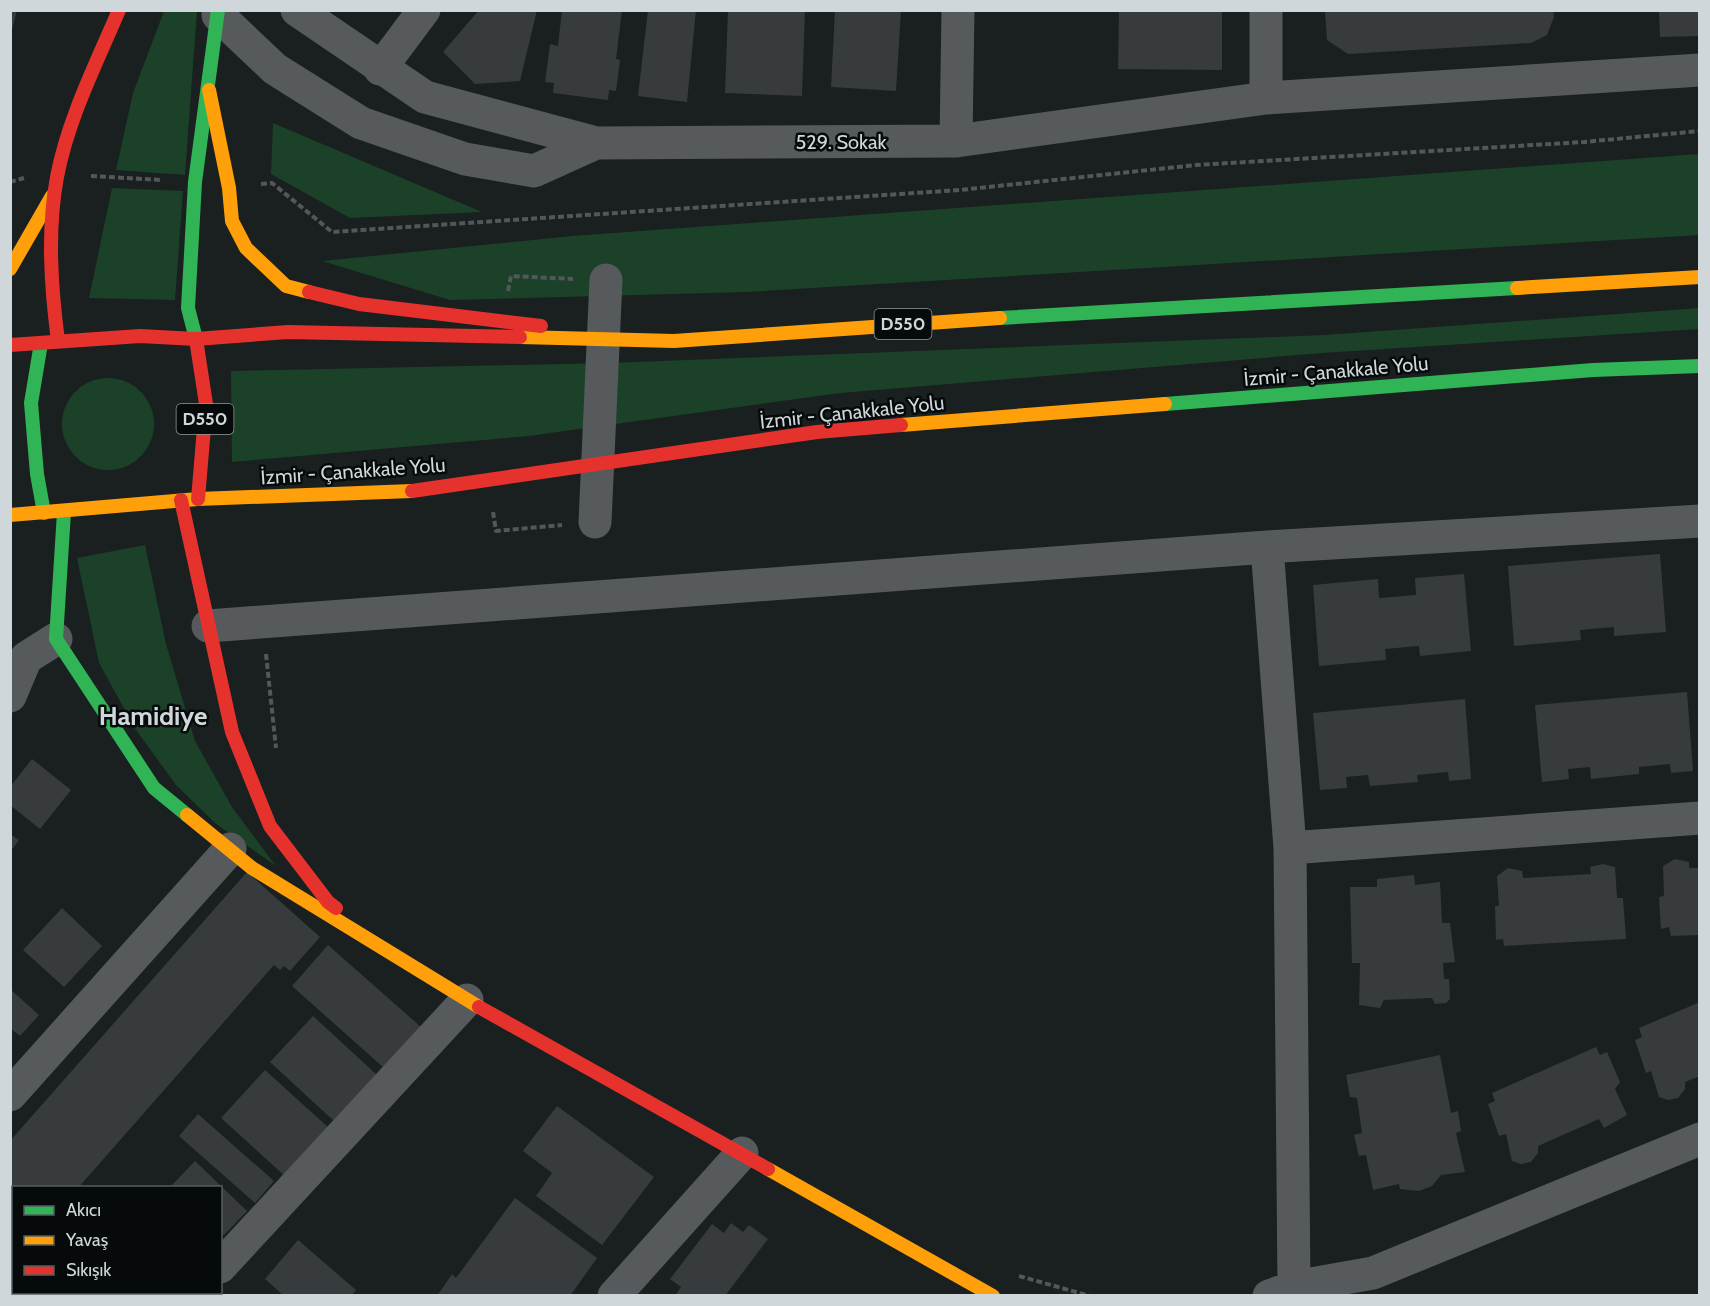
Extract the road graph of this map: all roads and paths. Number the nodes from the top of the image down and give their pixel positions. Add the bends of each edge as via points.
1 (118, 10) edge
2 (297, 10) edge
3 (424, 10) edge
4 (958, 10) edge
5 (1266, 10) edge
6 (218, 13) edge
7 (380, 69) junction
8 (1700, 70) edge
9 (209, 90) junction
10 (1266, 98) junction
11 (1700, 131) edge
12 (956, 141) junction
13 (596, 143) junction
14 (115, 177) dead end
15 (25, 178) dead end
16 (170, 181) dead end
17 (10, 182) edge
18 (272, 183) dead end
19 (55, 189) junction
20 (10, 269) edge
21 (511, 276) dead end
22 (1700, 277) edge
23 (606, 280) joint
24 (196, 339) junction
25 (58, 341) junction
26 (674, 341) junction
27 (41, 343) junction
28 (10, 345) edge
29 (1700, 366) edge
30 (198, 499) junction
31 (181, 500) junction
32 (64, 512) junction
33 (44, 513) junction
34 (10, 515) edge
35 (1700, 521) edge
36 (595, 522) joint
37 (496, 531) dead end
38 (1267, 547) junction
39 (263, 622) junction
40 (208, 626) junction
41 (56, 639) junction
42 (10, 696) edge
43 (278, 756) dead end
44 (1700, 818) edge
45 (1290, 848) junction
46 (230, 849) junction
47 (467, 1000) junction
48 (10, 1095) edge
49 (1700, 1139) edge
50 (742, 1153) junction
51 (222, 1265) edge
52 (1008, 1273) dead end
53 (1281, 1291) edge
54 (614, 1296) edge
55 (993, 1296) edge
56 (1090, 1296) edge
57 (1150, 1296) edge
58 (1190, 1296) edge

1 - 19 main road via 69,135
2 - 7 street
3 - 7 street
4 - 12 street
5 - 10 street
6 - 9 main road
6 - 13 street via 275,69 361,123 465,159 534,171
7 - 13 street via 425,97
8 - 10 street, 529. Sokak
9 - 24 main road via 195,182 188,308
9 - 26 main road via 232,221 246,248 286,286 359,304
10 - 12 street, 529. Sokak
11 - 18 path via 1584,142 1196,165 960,190 332,232
12 - 13 street, 529. Sokak
14 - 16 path
15 - 17 path
19 - 20 main road
19 - 25 main road via 51,283
21 - 23 path
22 - 26 main road, D550 via 830,328
23 - 36 street
24 - 25 main road, D550 via 140,336
24 - 26 main road, D550 via 288,332
24 - 30 main road, D550 via 206,404
25 - 27 main road, D550
27 - 28 main road, D550
27 - 33 main road via 31,403
29 - 30 main road, İzmir - Çanakkale Yolu via 1593,370 817,432 409,491
30 - 31 main road, İzmir - Çanakkale Yolu
31 - 32 main road, İzmir - Çanakkale Yolu
31 - 40 main road
32 - 33 main road, İzmir - Çanakkale Yolu
32 - 41 main road
33 - 34 main road, İzmir - Çanakkale Yolu
35 - 38 street
36 - 37 path
38 - 39 street
38 - 45 street
39 - 40 street
39 - 43 path
40 - 47 main road via 232,732 270,826 328,902
41 - 42 street via 26,658
41 - 46 main road via 154,788
44 - 45 street
45 - 53 street
46 - 47 main road via 252,868
46 - 48 street
47 - 50 main road
47 - 51 street
49 - 53 street via 1373,1273
50 - 54 street
50 - 55 main road
52 - 56 path
57 - 58 path

